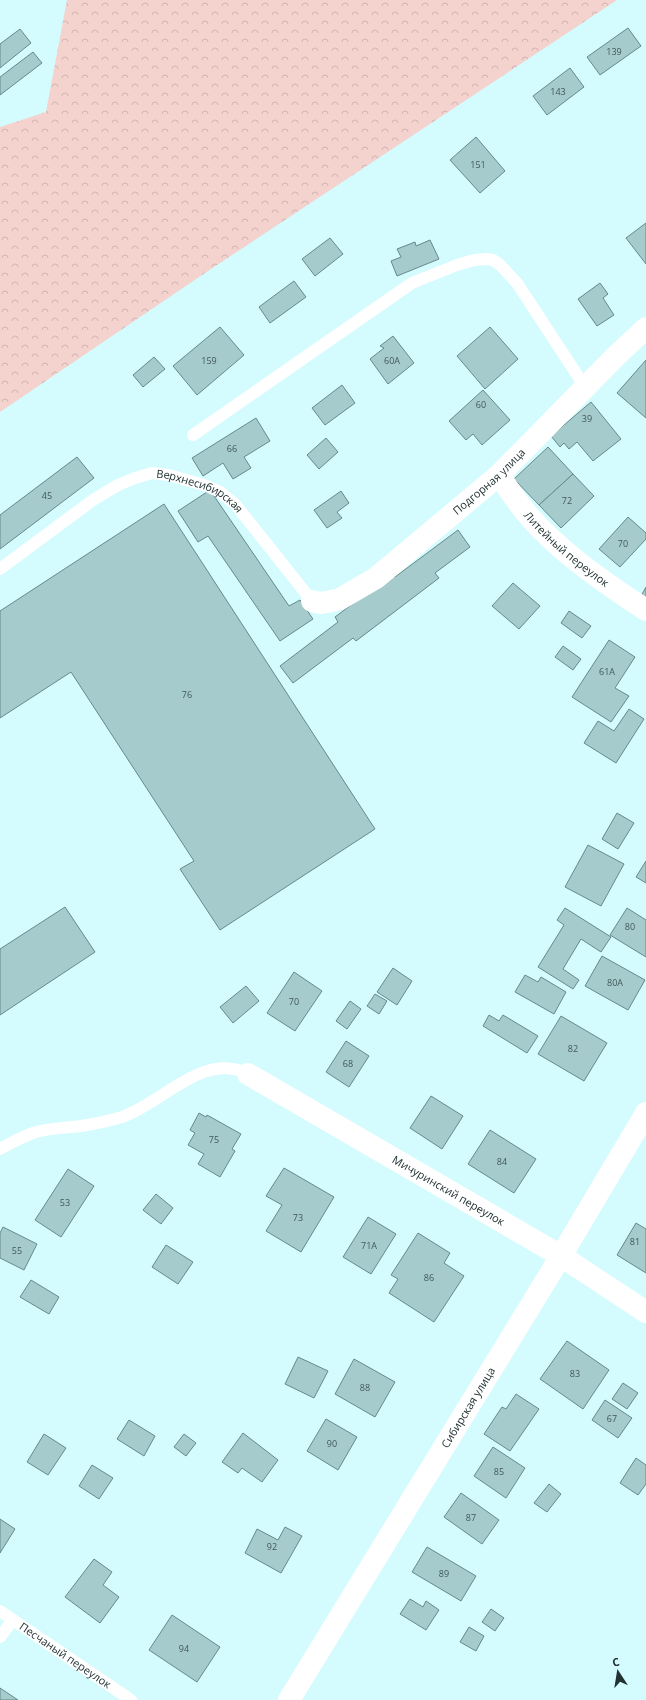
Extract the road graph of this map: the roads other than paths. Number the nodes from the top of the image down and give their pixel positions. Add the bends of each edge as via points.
1 (646, 328) edge
2 (585, 387) junction
3 (193, 435) dead end
4 (499, 475) junction
5 (0, 569) edge
6 (312, 600) joint
7 (646, 610) edge
8 (248, 1074) joint
9 (646, 1114) edge
10 (0, 1149) edge
11 (561, 1256) junction
12 (646, 1312) edge
13 (0, 1611) edge
14 (13, 1620) junction
15 (0, 1637) edge
16 (131, 1700) edge
17 (289, 1700) edge

1 - 2 street, Подгорная улица
2 - 3 lane via 517,282 493,260 474,260 412,283
2 - 4 street, Подгорная улица
4 - 6 street, Подгорная улица via 376,578 340,599 319,603
4 - 7 street, Литейный переулок via 520,506 550,538 611,588
5 - 6 lane, Верхнесибирская via 93,500 118,485 152,473 164,474 220,492 234,504
8 - 10 lane via 226,1067 200,1073 133,1112 99,1123 33,1133
8 - 11 street, Мичуринский переулок
9 - 11 street, Сибирская улица
11 - 12 street, Мичуринский переулок
11 - 17 street, Сибирская улица
13 - 14 lane, Песчаный переулок
14 - 15 lane
14 - 16 lane, Песчаный переулок

